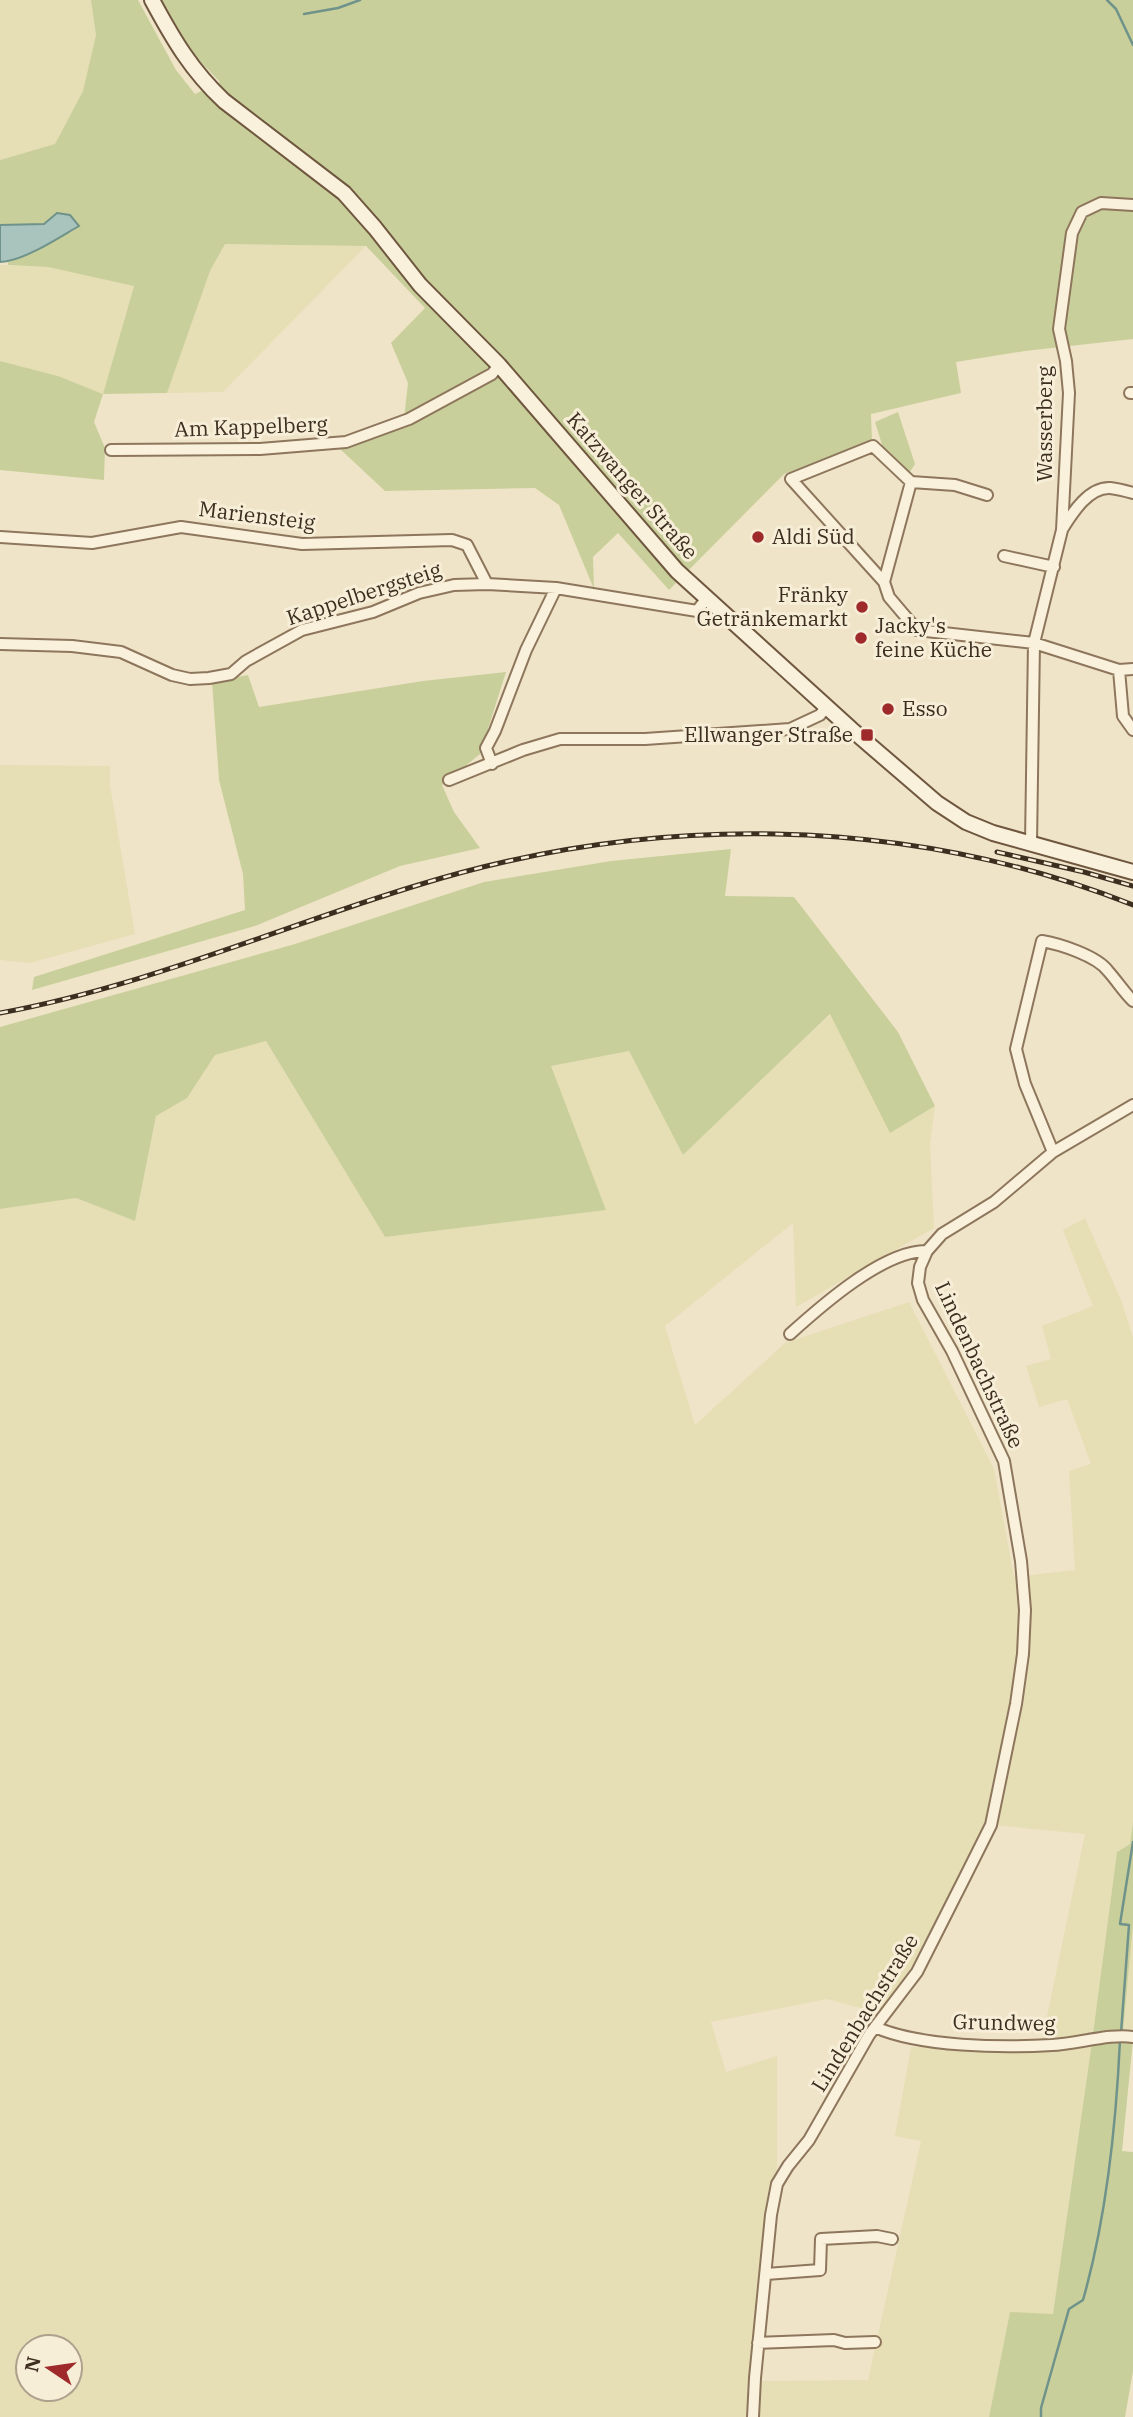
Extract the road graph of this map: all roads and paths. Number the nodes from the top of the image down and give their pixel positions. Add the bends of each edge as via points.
1 (152, 0) edge
2 (1133, 205) edge
3 (499, 365) junction
4 (111, 450) dead end
5 (911, 482) junction
6 (1133, 493) edge
7 (987, 495) dead end
8 (1062, 530) junction
9 (0, 537) edge
10 (1003, 556) dead end
11 (1054, 567) junction
12 (884, 582) junction
13 (487, 584) junction
14 (556, 588) junction
15 (706, 599) junction
16 (1034, 643) junction
17 (0, 645) edge
18 (1133, 669) edge
19 (1119, 670) junction
20 (827, 706) junction
21 (1133, 730) edge
22 (492, 764) junction
23 (449, 780) dead end
24 (1031, 843) junction
25 (1133, 872) edge
26 (1133, 1001) edge
27 (1133, 1105) edge
28 (1053, 1152) junction
29 (927, 1251) junction
30 (790, 1334) dead end
31 (875, 2027) junction
32 (1133, 2037) edge
33 (892, 2239) dead end
34 (766, 2274) junction
35 (875, 2342) dead end
36 (758, 2343) junction
37 (753, 2417) edge

1 - 3 main road, Katzwanger Straße via 176,44 208,86 344,193 420,285
2 - 8 street, Wasserberg via 1101,203 1082,212 1072,233 1059,329 1069,393
3 - 4 street, Am Kappelberg via 492,374 409,419 346,442 260,449
3 - 15 main road, Katzwanger Straße
5 - 7 street via 955,485
5 - 12 street
5 - 12 street via 873,446 791,479
6 - 8 street via 1107,487 1094,492 1074,509
8 - 11 street, Wasserberg
9 - 13 street, Mariensteig via 92,543 181,527 302,544 452,540 467,545
10 - 11 street
11 - 16 street, Wasserberg
12 - 16 street via 889,597 917,630
13 - 14 street, Kappelbergsteig
13 - 17 street, Kappelbergsteig via 419,593 373,612 302,631 231,674 209,678 172,674 121,652
14 - 15 street, Kappelbergsteig via 681,610 697,611
14 - 22 street via 486,748
15 - 20 main road, Katzwanger Straße
16 - 19 street
16 - 24 street, Wasserberg
18 - 19 street
19 - 21 street via 1123,716
20 - 22 street via 820,715 790,729 645,739 560,739
20 - 24 main road, Katzwanger Straße via 950,813 993,833
22 - 23 street
24 - 25 main road, Katzwanger Straße
26 - 28 street via 1106,968 1064,945 1042,941 1016,1049
27 - 28 street
28 - 29 street via 994,1202 942,1234
29 - 30 street via 915,1251 874,1269 836,1293
29 - 31 street, Lindenbachstraße via 918,1283 923,1300 1004,1461 1021,1561 1023,1654 991,1825 917,1972
31 - 32 street, Grundweg via 933,2041 996,2045
31 - 34 street, Lindenbachstraße via 809,2140 777,2184
33 - 34 street via 877,2235 821,2239 820,2270
34 - 36 street, Lindenbachstraße
35 - 36 street
36 - 37 street, Lindenbachstraße

